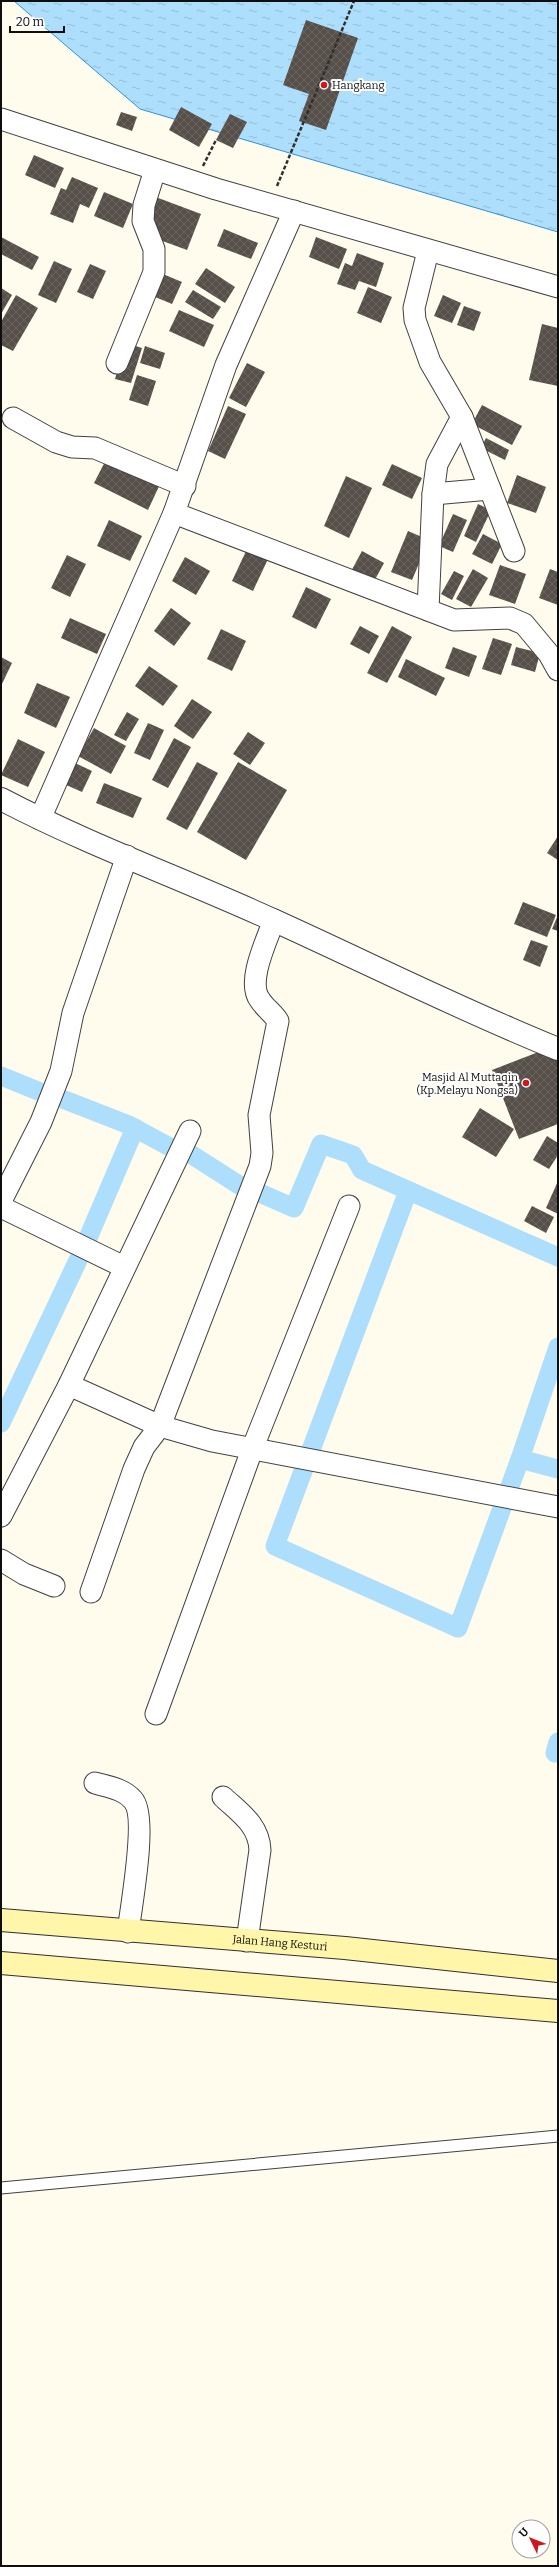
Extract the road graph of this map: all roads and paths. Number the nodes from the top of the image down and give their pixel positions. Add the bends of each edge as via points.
1 (354, 1) edge
2 (1, 119) edge
3 (216, 140) dead end
4 (155, 170) junction
5 (195, 182) junction
6 (270, 204) junction
7 (294, 211) junction
8 (428, 250) junction
9 (558, 287) edge
10 (117, 362) dead end
11 (462, 417) junction
12 (12, 418) dead end
13 (185, 486) junction
14 (490, 489) junction
15 (433, 494) junction
16 (174, 513) junction
17 (514, 551) dead end
18 (428, 610) junction
19 (555, 658) edge
20 (1, 799) edge
21 (40, 819) junction
22 (127, 856) junction
23 (274, 920) junction
24 (558, 1049) edge
25 (190, 1131) dead end
26 (1, 1201) edge
27 (349, 1206) dead end
28 (1, 1207) edge
29 (124, 1267) junction
30 (69, 1385) junction
31 (160, 1426) junction
32 (253, 1448) junction
33 (558, 1507) edge
34 (1, 1516) edge
35 (1, 1560) edge
36 (54, 1586) dead end
37 (91, 1592) dead end
38 (156, 1714) dead end
39 (95, 1783) dead end
40 (223, 1797) dead end
41 (1, 1920) edge
42 (128, 1932) junction
43 (247, 1941) junction
44 (1, 1963) edge
45 (558, 1971) edge
46 (558, 2011) edge
47 (558, 2136) edge
48 (1, 2188) edge

1 - 6 path
2 - 4 street
3 - 5 path
4 - 5 street
4 - 10 street via 144,205 143,221 154,248 154,272
5 - 6 street
6 - 7 street
7 - 8 street
7 - 13 street via 226,365
8 - 9 street
8 - 11 street via 414,308 416,320 430,362
11 - 14 street
11 - 15 street via 437,464
12 - 13 street via 56,442 72,447 95,448
13 - 16 street
14 - 15 street
14 - 17 street
15 - 18 street
16 - 18 street
16 - 21 street
18 - 19 street via 454,620 510,618 524,624
20 - 21 street
21 - 22 street
22 - 23 street
22 - 26 street via 73,1013 61,1071 41,1122
23 - 24 street via 396,978
23 - 31 street via 255,975 259,1000 278,1021 260,1115 260,1166
25 - 29 street
27 - 32 street
28 - 29 street
29 - 30 street
30 - 31 street
30 - 34 street
31 - 32 street via 212,1441
31 - 37 street via 144,1446 134,1469
32 - 33 street
32 - 38 street
35 - 36 street via 24,1574
39 - 42 street via 125,1792 139,1809 140,1830
40 - 43 street via 253,1825 260,1839
41 - 42 main road, Jalan Hang Kesturi
42 - 43 main road, Jalan Hang Kesturi
43 - 45 main road, Jalan Hang Kesturi via 345,1948
44 - 46 main road
47 - 48 lane

